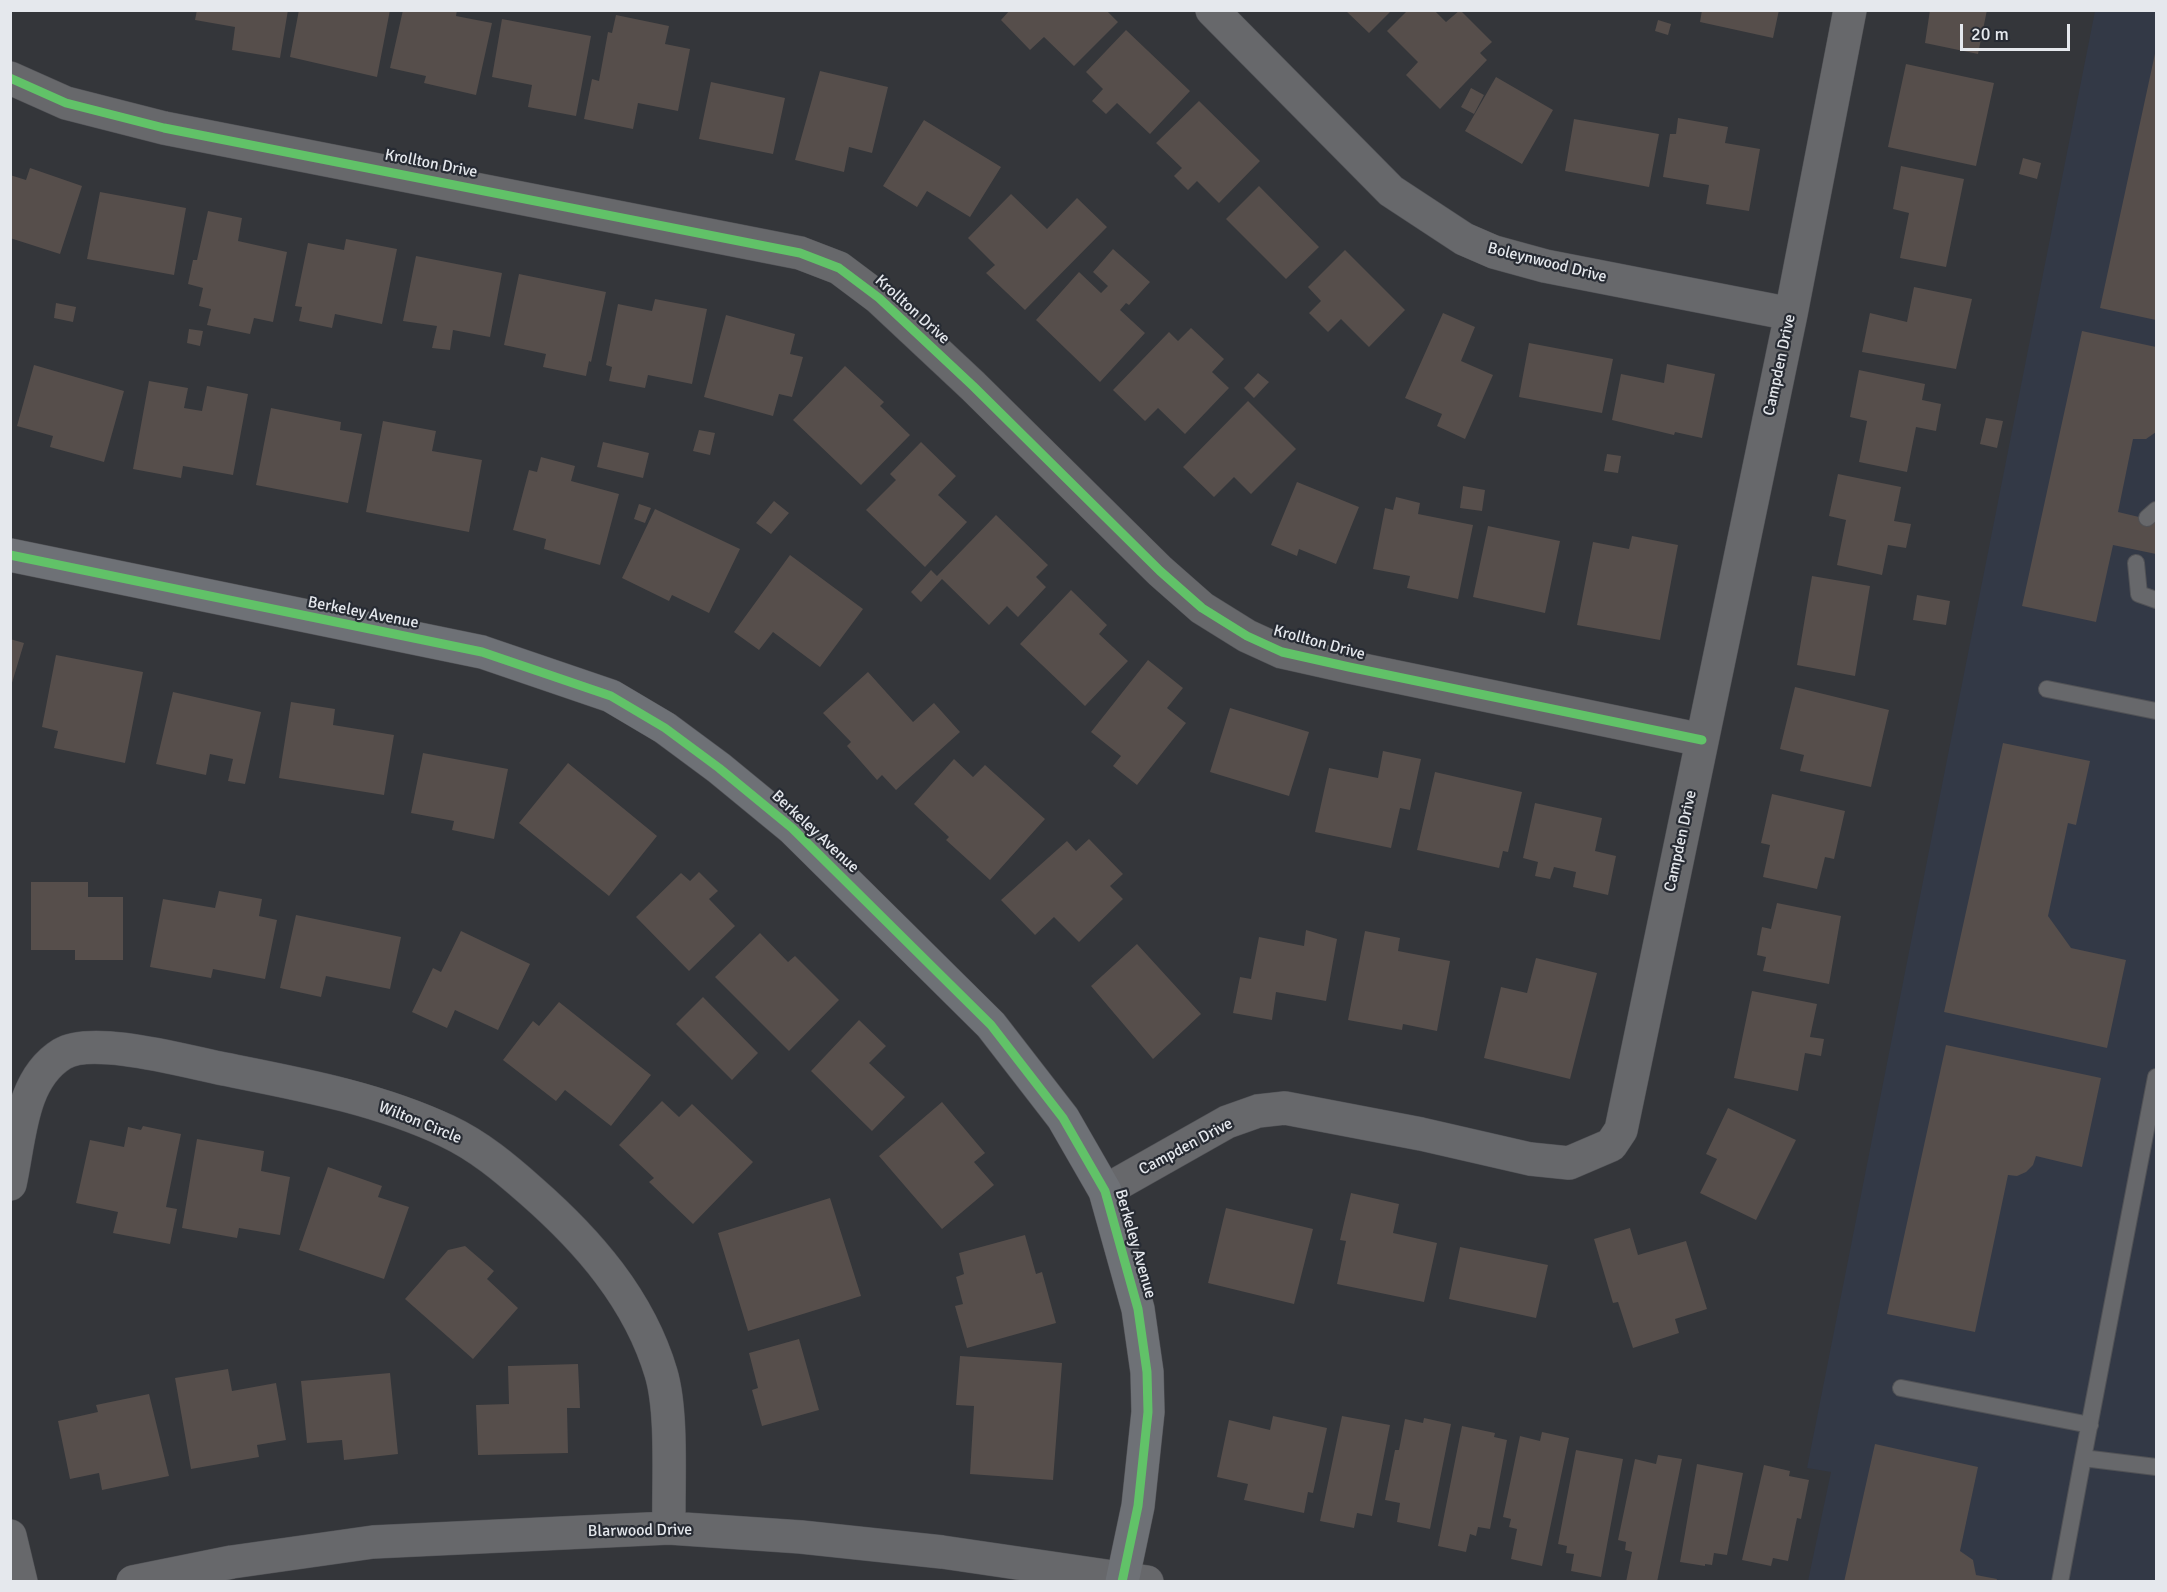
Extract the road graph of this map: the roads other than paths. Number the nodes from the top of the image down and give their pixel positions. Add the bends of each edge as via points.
1 (1212, 10) edge
2 (1851, 10) edge
3 (10, 78) edge
4 (1791, 314) junction
5 (10, 555) edge
6 (2136, 563) dead end
7 (2157, 600) edge
8 (2047, 689) dead end
9 (2157, 711) edge
10 (1702, 740) junction
11 (2157, 1077) edge
12 (10, 1184) edge
13 (1105, 1191) junction
14 (1901, 1388) dead end
15 (2090, 1425) junction
16 (2083, 1458) junction
17 (2157, 1467) edge
18 (669, 1528) junction
19 (10, 1536) edge
20 (1131, 1580) edge
21 (21, 1581) edge
22 (133, 1581) edge
23 (2060, 1581) edge

1 - 4 street, Boleynwood Drive via 1391,191 1464,239 1545,266
2 - 4 street, Campden Drive
3 - 10 street, Krollton Drive via 66,103 164,128 800,253 830,264 896,314 1160,571 1202,608 1246,636 1282,652 1338,665
4 - 10 street, Campden Drive
5 - 13 street, Berkeley Avenue via 482,652 611,696 665,728 792,828 991,1025 1063,1118
6 - 7 lane via 2139,594
8 - 9 lane
10 - 13 street, Campden Drive via 1621,1130 1611,1145 1569,1162 1530,1159 1285,1108 1258,1111 1227,1122
11 - 15 lane
12 - 18 street, Wilton Circle via 30,1090 43,1069 63,1053 86,1047 125,1049 314,1087 449,1131 496,1160 551,1208 593,1250 630,1302 649,1338 662,1376
13 - 20 street, Berkeley Avenue via 1138,1309 1146,1372 1148,1412
14 - 15 lane
15 - 16 lane
16 - 17 lane
16 - 23 lane
18 - 20 street, Blarwood Drive via 942,1552
18 - 22 street, Blarwood Drive via 373,1542
19 - 21 street

